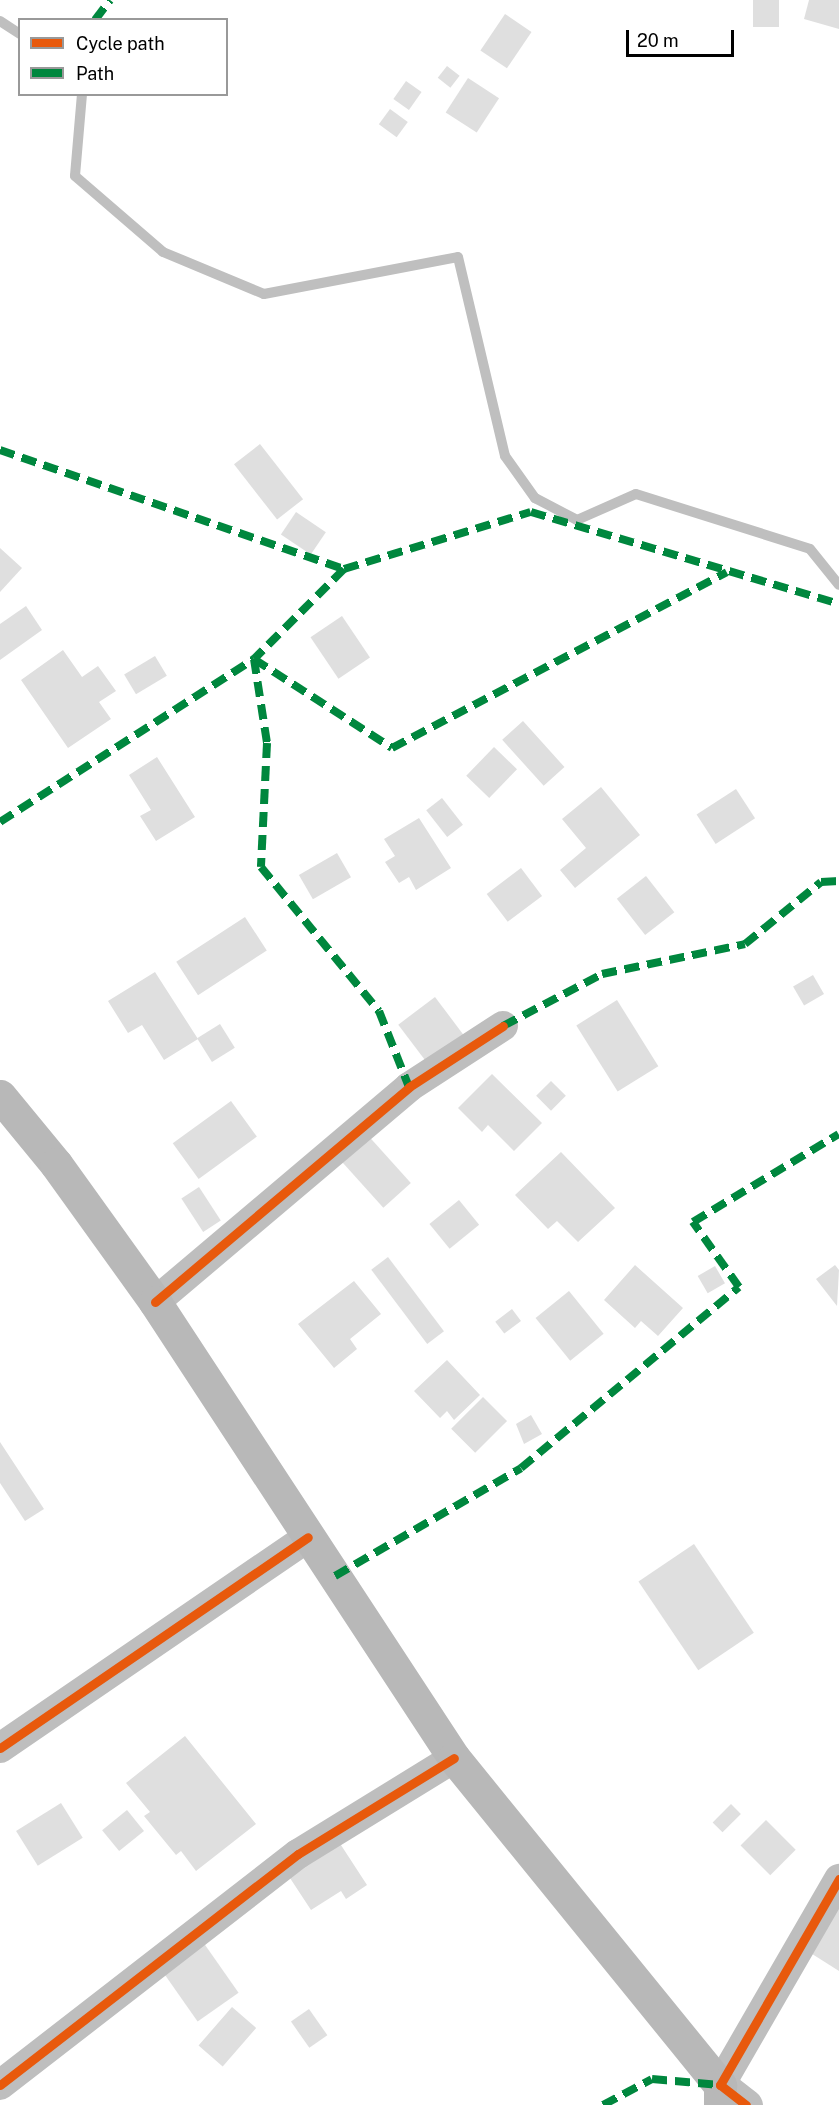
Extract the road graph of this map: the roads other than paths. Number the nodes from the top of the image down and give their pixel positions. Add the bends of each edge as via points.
1 (503, 1026) dead end
2 (5, 1112) edge
3 (155, 1302) junction
4 (308, 1537) junction
5 (0, 1748) edge
6 (454, 1758) junction
7 (839, 1879) edge
8 (0, 2085) edge
9 (720, 2095) edge
10 (746, 2105) edge

1 - 3 street via 409,1087
2 - 3 main road
3 - 4 main road
4 - 5 street
4 - 6 main road
6 - 8 street via 298,1854
6 - 9 main road
7 - 9 street
9 - 10 street

